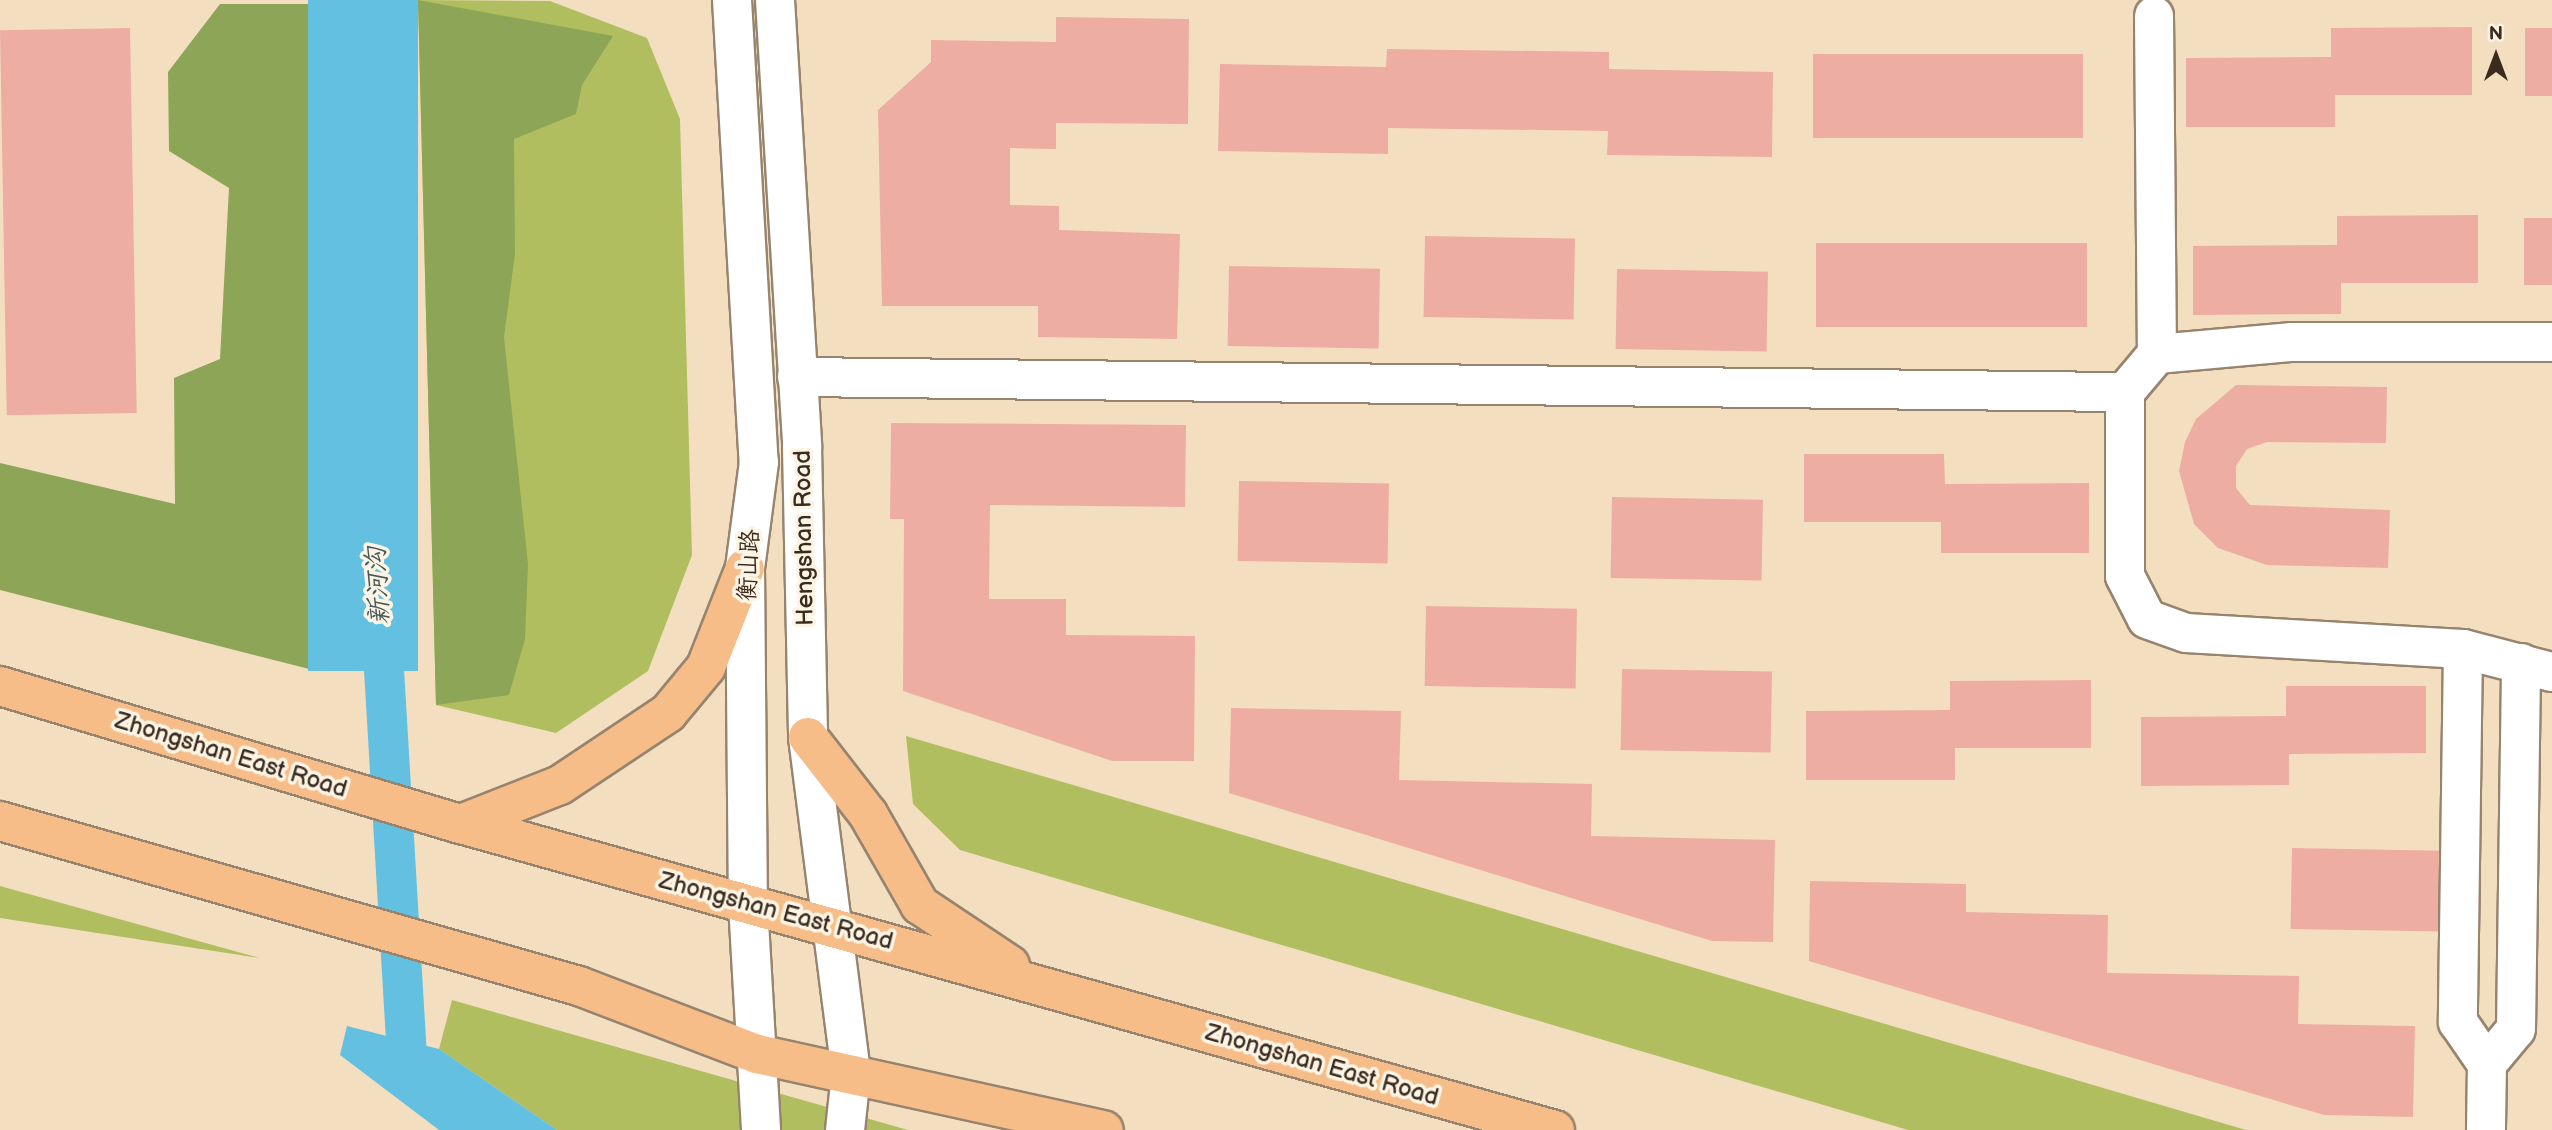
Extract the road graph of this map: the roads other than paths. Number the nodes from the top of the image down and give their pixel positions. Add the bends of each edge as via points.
1 (732, 0) edge
2 (775, 0) edge
3 (2154, 16) dead end
4 (2552, 342) edge
5 (2157, 354) junction
6 (797, 377) junction
7 (2125, 392) junction
8 (745, 568) junction
9 (2463, 649) junction
10 (2536, 667) edge
11 (0, 686) edge
12 (808, 737) junction
13 (0, 821) edge
14 (461, 824) junction
15 (748, 904) junction
16 (830, 923) junction
17 (1044, 987) junction
18 (757, 1054) junction
19 (2487, 1063) junction
20 (851, 1074) junction
21 (761, 1130) edge
22 (845, 1130) edge
23 (1104, 1130) edge
24 (1555, 1130) edge
25 (2486, 1130) edge

1 - 8 street, 衡山路 via 759,462
2 - 6 street, Hengshan Road
3 - 5 street
4 - 5 street via 2292,342
5 - 7 street
6 - 7 street
6 - 12 street, Hengshan Road
7 - 9 street via 2125,576 2147,620 2186,633
8 - 14 main road via 706,667 668,713 560,785
8 - 15 street, 衡山路
9 - 10 street
9 - 19 street via 2458,1022
10 - 19 street via 2516,1030
11 - 14 main road, Zhongshan East Road
12 - 16 street, Hengshan Road
12 - 17 main road via 868,814 920,905
13 - 18 main road via 579,986
14 - 15 main road, Zhongshan East Road
15 - 16 main road, Zhongshan East Road
15 - 18 street, 衡山路
16 - 17 main road, Zhongshan East Road
16 - 20 street, Hengshan Road
17 - 24 main road, Zhongshan East Road
18 - 20 main road
18 - 21 street, 衡山路
19 - 25 street
20 - 22 street
20 - 23 main road

